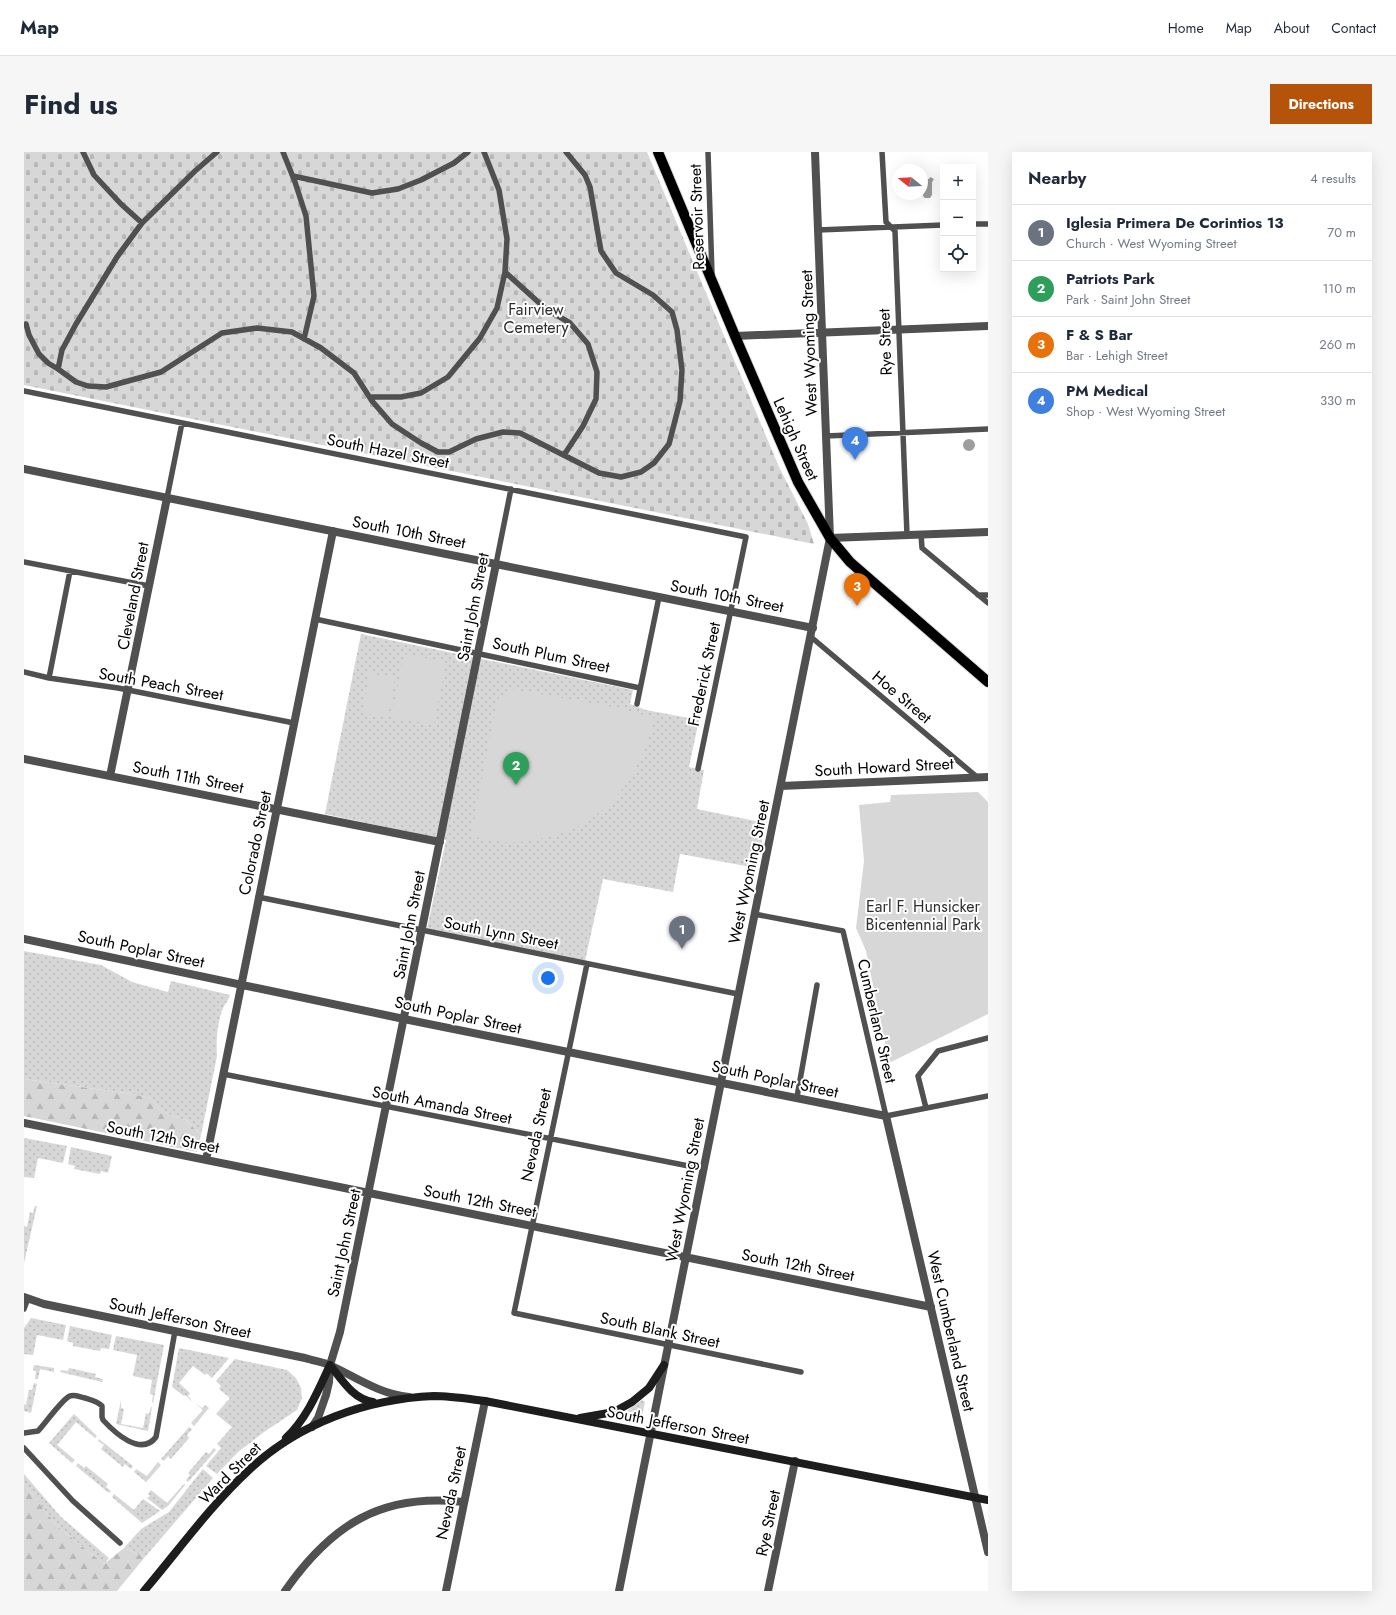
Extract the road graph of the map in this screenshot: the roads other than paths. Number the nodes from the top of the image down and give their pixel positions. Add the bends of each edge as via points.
1 (83, 152) edge
2 (217, 152) edge
3 (283, 152) edge
4 (468, 152) edge
5 (484, 152) edge
6 (566, 152) edge
7 (658, 152) edge
8 (708, 152) edge
9 (815, 152) edge
10 (882, 152) edge
11 (293, 176) junction
12 (142, 223) junction
13 (976, 224) edge
14 (988, 224) edge
15 (940, 225) edge
16 (890, 227) junction
17 (818, 230) junction
18 (505, 272) junction
19 (712, 281) junction
20 (26, 324) dead end
21 (988, 326) edge
22 (899, 330) junction
23 (822, 333) junction
24 (735, 336) junction
25 (304, 338) junction
26 (58, 368) junction
27 (24, 391) edge
28 (370, 397) junction
29 (182, 423) junction
30 (988, 430) edge
31 (902, 433) junction
32 (826, 436) junction
33 (564, 455) junction
34 (24, 469) edge
35 (511, 490) junction
36 (167, 498) junction
37 (333, 531) junction
38 (988, 532) edge
39 (921, 534) junction
40 (907, 535) junction
41 (746, 537) joint
42 (830, 538) junction
43 (24, 562) edge
44 (496, 564) junction
45 (70, 571) junction
46 (149, 586) junction
47 (978, 595) junction
48 (988, 595) edge
49 (659, 597) junction
50 (988, 604) edge
51 (730, 612) junction
52 (315, 619) junction
53 (812, 632) junction
54 (478, 652) junction
55 (24, 672) edge
56 (49, 678) junction
57 (988, 682) edge
58 (640, 688) junction
59 (128, 690) junction
60 (637, 704) dead end
61 (294, 723) junction
62 (24, 759) edge
63 (698, 769) dead end
64 (110, 776) junction
65 (977, 777) junction
66 (988, 777) edge
67 (781, 786) junction
68 (276, 809) junction
69 (440, 842) junction
70 (258, 897) junction
71 (754, 914) junction
72 (422, 931) junction
73 (24, 939) edge
74 (587, 964) junction
75 (240, 984) junction
76 (818, 985) dead end
77 (738, 994) junction
78 (404, 1019) junction
79 (988, 1038) edge
80 (568, 1052) junction
81 (223, 1074) junction
82 (721, 1082) junction
83 (988, 1096) edge
84 (797, 1097) junction
85 (386, 1107) junction
86 (926, 1108) junction
87 (886, 1116) junction
88 (24, 1123) edge
89 (550, 1140) junction
90 (206, 1160) junction
91 (704, 1169) junction
92 (369, 1193) junction
93 (532, 1226) junction
94 (686, 1257) junction
95 (26, 1298) edge
96 (931, 1307) junction
97 (24, 1309) edge
98 (514, 1313) joint
99 (175, 1331) junction
100 (668, 1345) junction
101 (330, 1365) junction
102 (664, 1365) junction
103 (801, 1372) dead end
104 (414, 1398) junction
105 (485, 1401) junction
106 (380, 1403) junction
107 (361, 1407) joint
108 (574, 1419) junction
109 (312, 1426) junction
110 (24, 1433) edge
111 (650, 1434) junction
112 (24, 1448) edge
113 (275, 1448) junction
114 (795, 1461) junction
115 (975, 1498) junction
116 (988, 1500) edge
117 (463, 1502) junction
118 (120, 1543) dead end
119 (988, 1552) edge
120 (144, 1591) edge
121 (285, 1591) edge
122 (446, 1591) edge
123 (619, 1591) edge
124 (768, 1591) edge

1 - 12 lane via 94,175
2 - 12 lane
3 - 11 lane
4 - 11 lane via 454,163 421,180 398,189 372,193
5 - 18 lane via 501,204 507,239
6 - 33 lane via 585,174 590,187 601,251 616,273 653,295 672,312 682,370 680,400 668,444 654,463 641,472 621,477 599,473
7 - 19 main road, Lehigh Street
8 - 19 lane, Reservoir Street
9 - 17 street, West Wyoming Street
10 - 16 lane, Rye Street via 886,222
11 - 25 lane via 306,216 314,296
12 - 26 lane via 116,258 76,324 62,350
13 - 14 lane
15 - 16 lane
16 - 17 lane
16 - 22 lane, Rye Street via 895,231
17 - 23 street, West Wyoming Street
18 - 28 lane via 496,308 480,338 448,377 421,393 401,397
18 - 33 lane via 546,309 570,323 588,344 597,372 596,399 583,426
19 - 24 main road, Lehigh Street
20 - 26 lane via 39,354
21 - 22 street
22 - 23 street
22 - 31 lane, Rye Street
23 - 24 street
23 - 32 street, West Wyoming Street
24 - 42 main road, Lehigh Street via 798,482
25 - 26 lane via 292,332 257,328 222,333 161,372 106,387 76,382
25 - 28 lane via 354,373
27 - 29 lane, South Hazel Street
28 - 33 lane via 392,424 438,452 449,452 476,439 503,432 520,433
29 - 35 lane, South Hazel Street
29 - 36 lane, Cleveland Street
30 - 31 lane
31 - 32 lane
31 - 40 lane, Rye Street
32 - 42 street, West Wyoming Street
34 - 36 street, South 10th Street
35 - 41 lane, South Hazel Street
35 - 44 lane, Saint John Street
36 - 37 street, South 10th Street
36 - 46 street, Cleveland Street
37 - 44 street, South 10th Street
37 - 52 street, Colorado Street
38 - 39 street
39 - 40 street
39 - 47 lane via 922,548
40 - 42 street
41 - 51 lane, Frederick Street
42 - 53 street, West Wyoming Street
42 - 57 main road, Lehigh Street via 854,566
43 - 45 lane
44 - 49 street, South 10th Street
44 - 54 street, Saint John Street
45 - 46 lane
45 - 56 lane
46 - 59 street, Cleveland Street
47 - 48 lane
47 - 50 lane
49 - 51 street, South 10th Street
49 - 58 lane
51 - 53 street, South 10th Street
51 - 63 lane, Frederick Street
52 - 54 lane, South Plum Street
52 - 61 street, Colorado Street
53 - 65 lane, Hoe Street
53 - 67 street, West Wyoming Street
54 - 58 lane, South Plum Street
54 - 69 street, Saint John Street
55 - 56 lane, South Peach Street
56 - 59 lane, South Peach Street
58 - 60 lane
59 - 61 lane, South Peach Street
59 - 64 street, Cleveland Street
61 - 68 street, Colorado Street
62 - 64 street, South 11th Street
64 - 68 street, South 11th Street
65 - 66 street, South Howard Street
65 - 67 street, South Howard Street
67 - 71 street, West Wyoming Street
68 - 69 street, South 11th Street
68 - 70 street, Colorado Street
69 - 72 street, Saint John Street
70 - 72 lane, South Lynn Street
70 - 75 street, Colorado Street
71 - 77 street, West Wyoming Street
71 - 87 lane, Cumberland Street via 843,931
72 - 74 lane, South Lynn Street
72 - 78 street, Saint John Street
73 - 75 street, South Poplar Street
74 - 77 lane, South Lynn Street
74 - 80 lane, Nevada Street
75 - 78 street, South Poplar Street
75 - 81 street, Colorado Street
76 - 84 lane
77 - 82 street, West Wyoming Street
78 - 80 street, South Poplar Street
78 - 85 street, Saint John Street
79 - 86 lane via 938,1051 918,1076
80 - 82 street, South Poplar Street
80 - 89 lane, Nevada Street
81 - 85 lane, South Amanda Street
81 - 90 street, Colorado Street
82 - 84 street, South Poplar Street
82 - 91 street, West Wyoming Street
83 - 86 lane
84 - 87 street, South Poplar Street
85 - 89 lane, South Amanda Street
85 - 92 street, Saint John Street
86 - 87 lane
87 - 96 street, West Cumberland Street
88 - 90 street, South 12th Street
89 - 91 lane, South Amanda Street
89 - 93 lane, Nevada Street
90 - 92 street, South 12th Street
91 - 94 street, West Wyoming Street
92 - 93 street, South 12th Street
92 - 101 street, Saint John Street via 340,1332
93 - 94 street, South 12th Street
93 - 98 lane, Nevada Street
94 - 96 street, South 12th Street
94 - 100 street, West Wyoming Street
95 - 97 lane
95 - 99 street, South Jefferson Street
96 - 115 street, West Cumberland Street
98 - 100 lane, South Blank Street
99 - 101 street, South Jefferson Street
99 - 110 lane via 156,1437 152,1443 139,1445 123,1438 103,1420 100,1404 75,1396 69,1396 64,1400 38,1431
100 - 102 street, West Wyoming Street
100 - 103 lane, South Blank Street
101 - 104 street, South Jefferson Street via 370,1386 388,1393
101 - 106 main road via 359,1399
101 - 109 street, Saint John Street via 326,1395 318,1418
101 - 113 main road via 300,1423
102 - 108 main road via 649,1388 632,1402 614,1412
102 - 111 street, West Wyoming Street
104 - 105 main road, South Jefferson Street via 436,1396
104 - 106 main road, South Jefferson Street
105 - 108 main road, South Jefferson Street
105 - 117 street, Nevada Street
106 - 107 main road, South Jefferson Street
107 - 109 main road, Ward Street
108 - 111 main road, South Jefferson Street
109 - 113 main road, Ward Street
111 - 114 main road, South Jefferson Street
111 - 123 street, West Wyoming Street
112 - 118 lane via 73,1501
113 - 120 main road, Ward Street via 249,1470 223,1498
114 - 115 main road, South Jefferson Street
114 - 124 street, Rye Street
115 - 116 main road, South Jefferson Street
115 - 119 street, West Cumberland Street
117 - 121 street via 418,1501 395,1504 368,1514 338,1533 315,1553
117 - 122 street, Nevada Street

